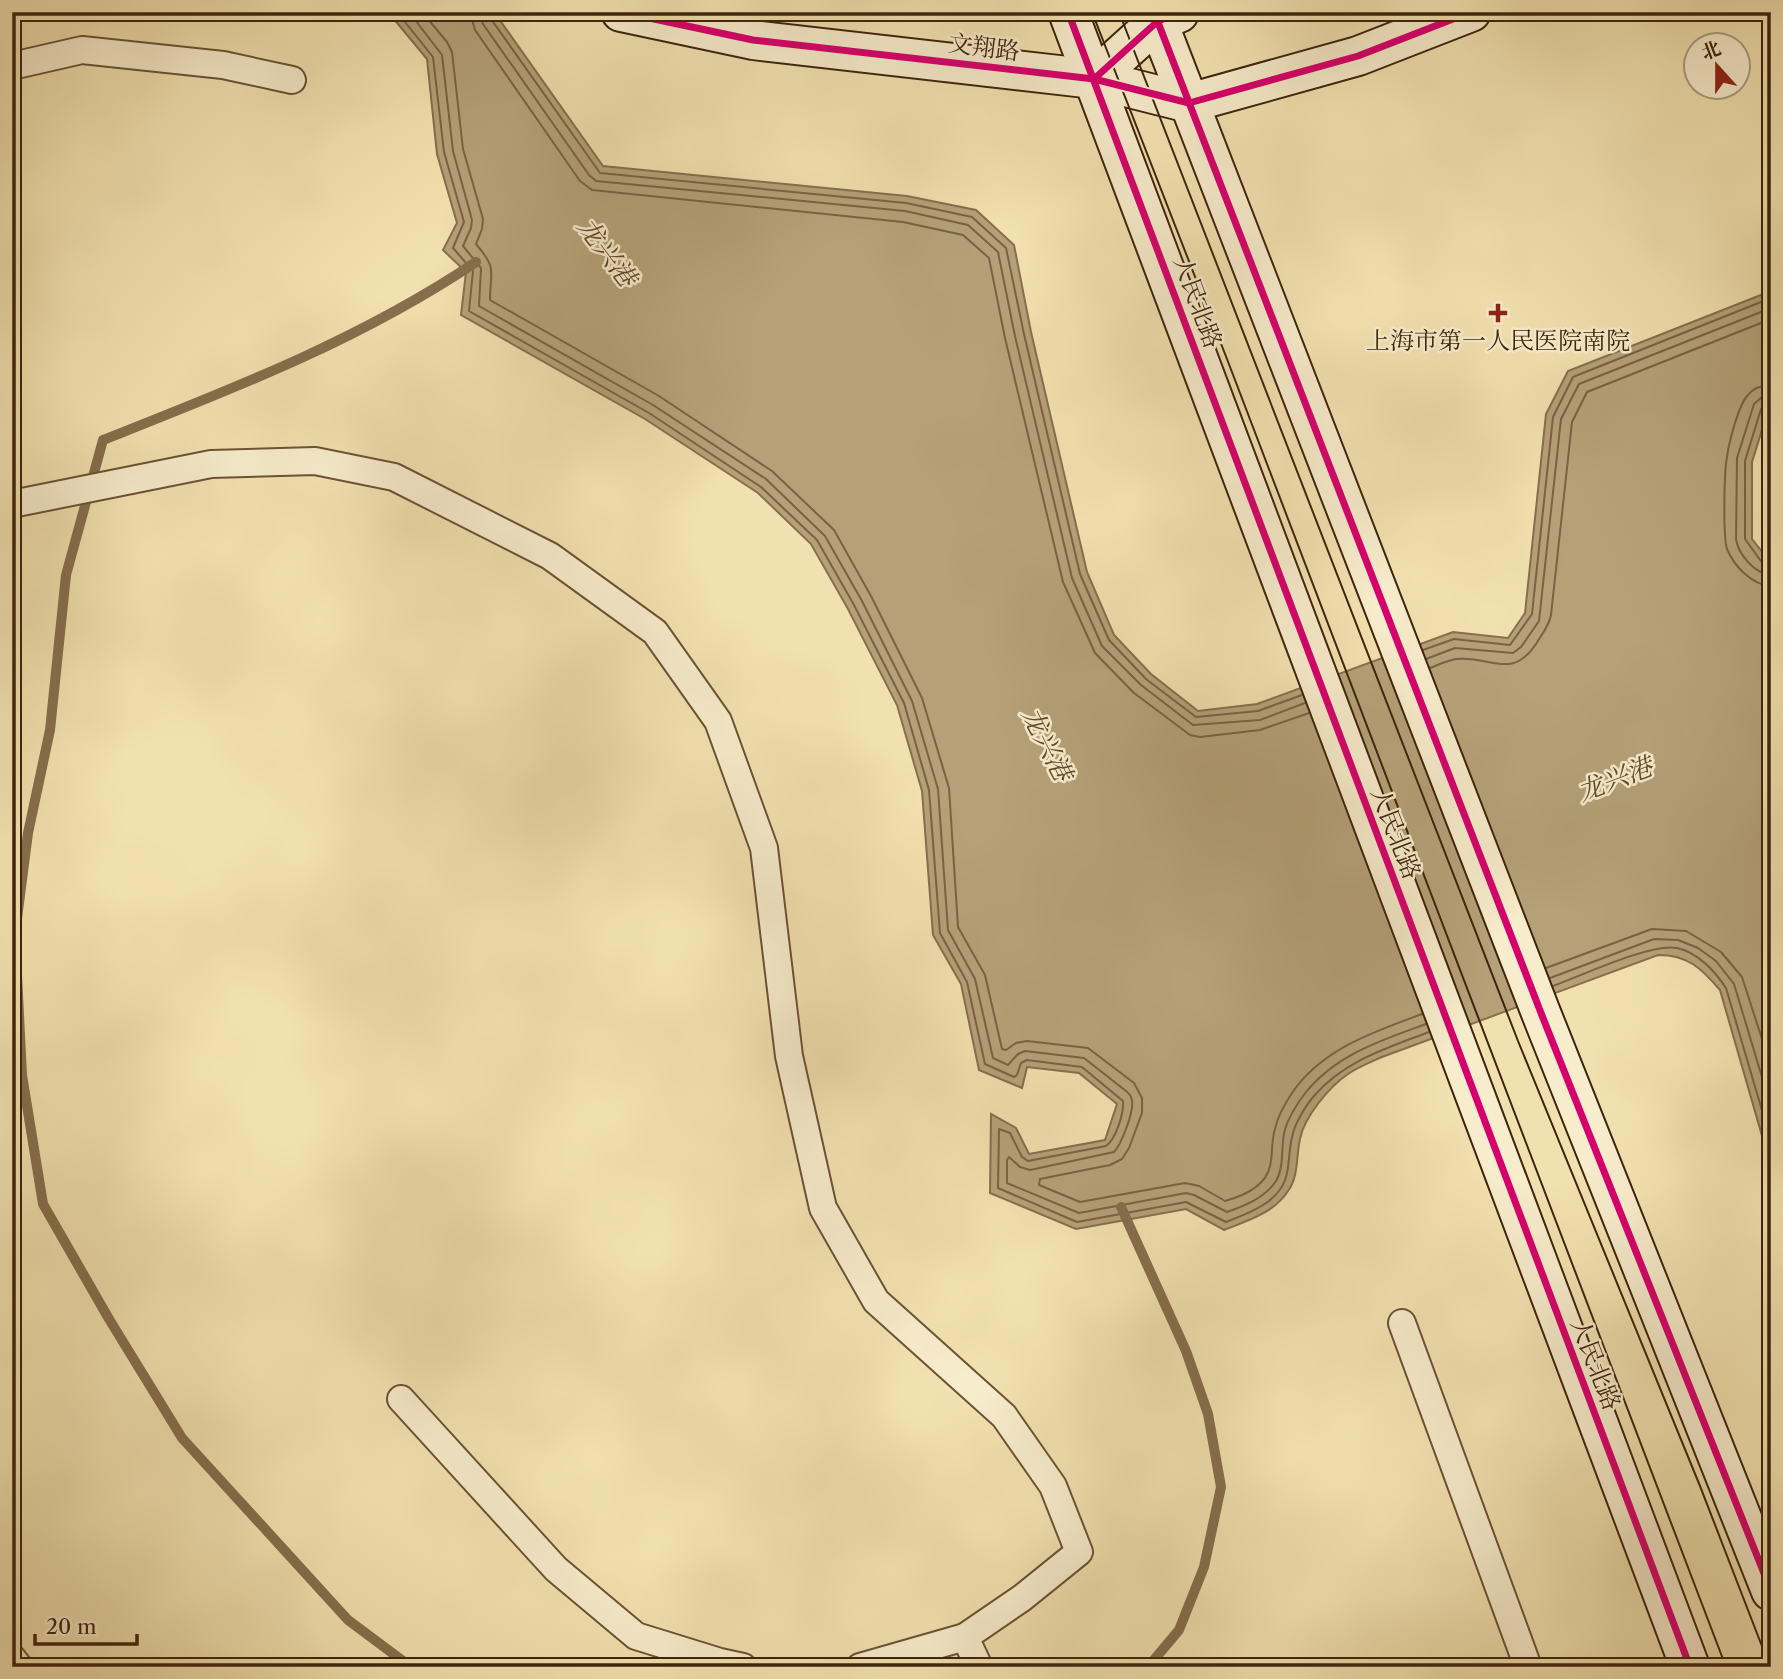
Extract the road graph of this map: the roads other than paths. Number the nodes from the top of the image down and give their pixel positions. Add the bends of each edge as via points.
1 (621, 12) edge
2 (748, 12) edge
3 (1068, 12) edge
4 (1471, 12) edge
5 (1164, 15) edge
6 (708, 31) junction
7 (12, 66) edge
8 (1094, 79) junction
9 (292, 80) dead end
10 (1189, 103) junction
11 (12, 504) edge
12 (1402, 1323) dead end
13 (401, 1399) dead end
14 (1771, 1591) edge
15 (965, 1637) junction
16 (12, 1658) edge
17 (19, 1667) edge
18 (743, 1667) edge
19 (860, 1667) edge
20 (979, 1667) edge
21 (1528, 1667) edge
22 (1690, 1667) edge

1 - 6 main road, 文翔路
2 - 6 main road
3 - 8 main road, 人民北路
4 - 10 main road, 文翔路 via 1358,56
5 - 8 main road
5 - 10 main road
6 - 8 main road, 文翔路
7 - 9 street via 82,50 223,65
8 - 10 main road, 文翔路
8 - 22 main road, 人民北路
10 - 14 main road
11 - 15 street via 211,464 315,461 394,477 550,556 655,632 718,721 764,848 789,1056 823,1208 876,1301 1004,1416 1053,1486 1079,1552
12 - 21 street
13 - 18 street via 556,1569 636,1636
15 - 19 street
15 - 20 street
16 - 17 street

